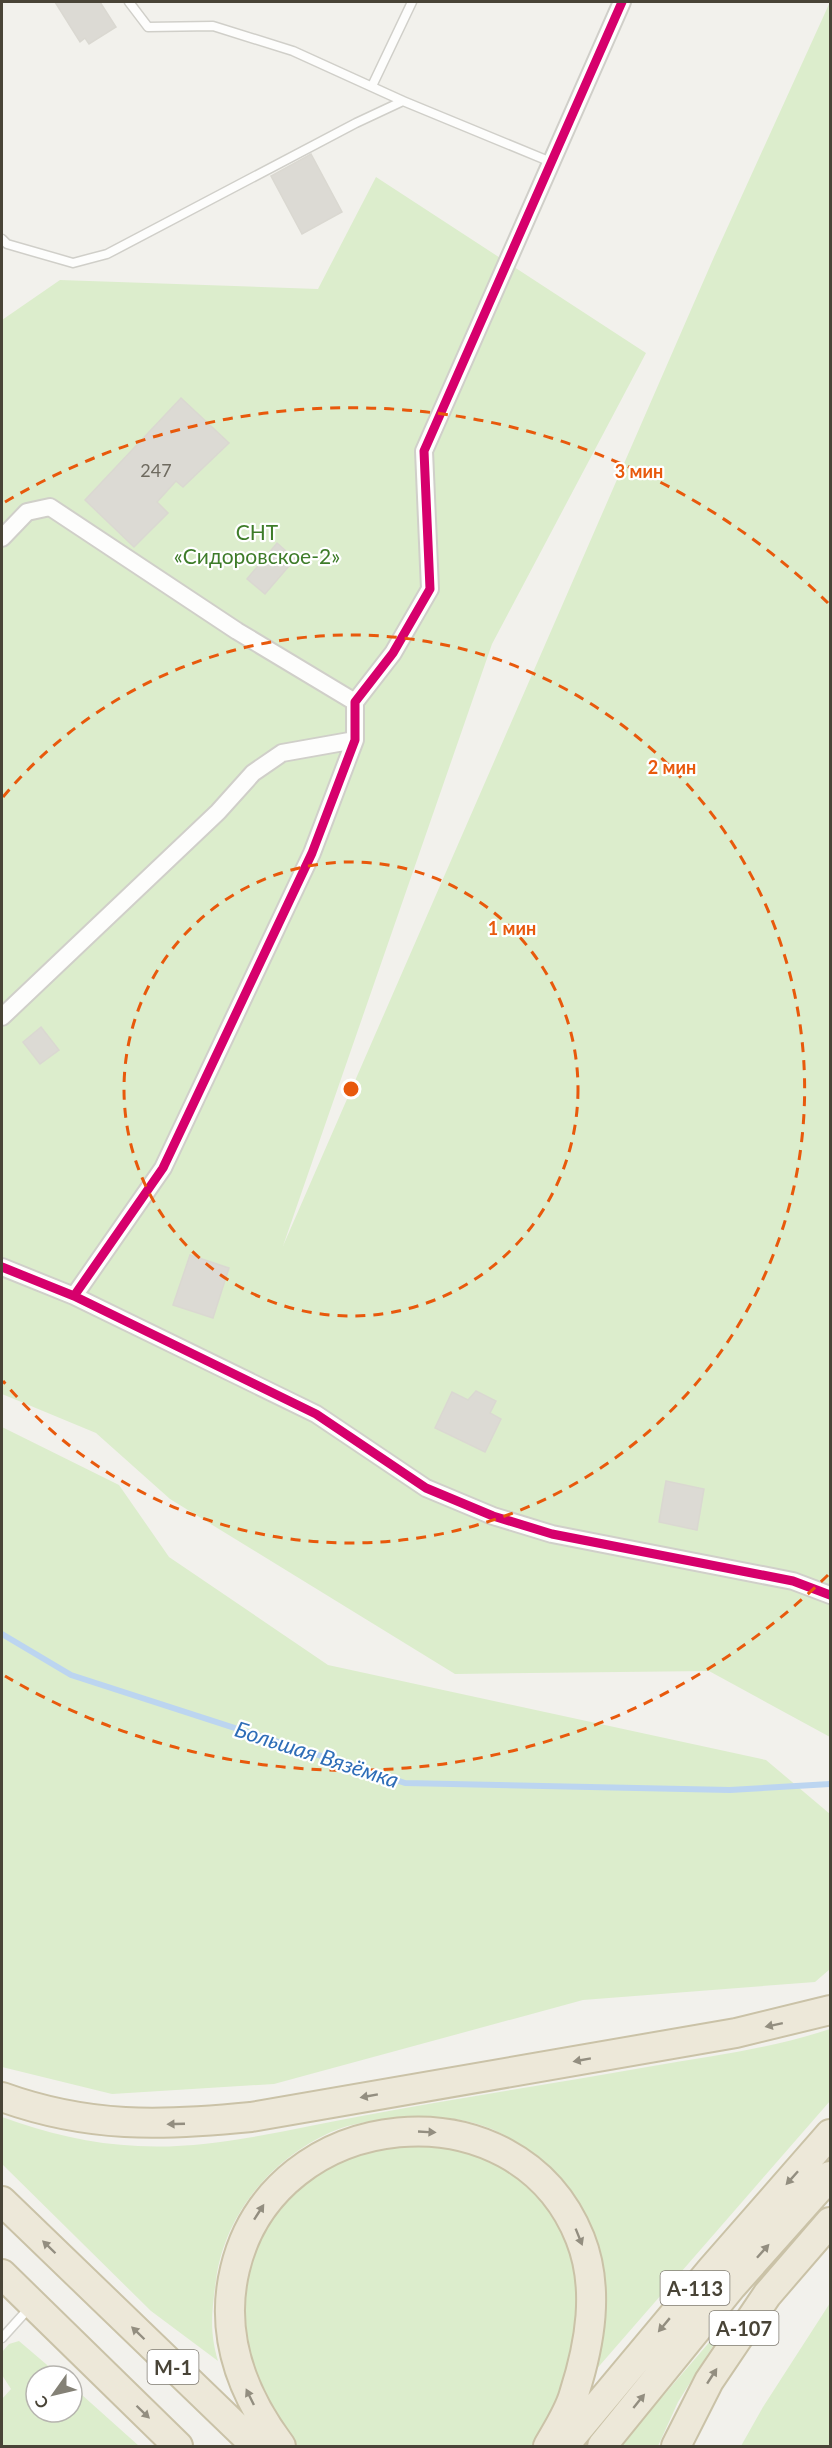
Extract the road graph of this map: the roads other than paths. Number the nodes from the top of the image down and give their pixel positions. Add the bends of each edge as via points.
1 (129, 2) edge
2 (412, 2) edge
3 (622, 2) edge
4 (372, 86) junction
5 (403, 100) junction
6 (551, 162) junction
7 (2, 239) edge
8 (2, 538) edge
9 (355, 702) junction
10 (355, 740) junction
11 (2, 1017) edge
12 (2, 1268) edge
13 (74, 1296) junction
14 (831, 1595) edge
15 (831, 2010) edge
16 (2, 2097) edge
17 (831, 2134) edge
18 (831, 2176) edge
19 (2, 2201) edge
20 (831, 2222) edge
21 (2, 2274) edge
22 (33, 2304) junction
23 (2, 2338) edge
24 (178, 2446) edge
25 (256, 2446) edge
26 (281, 2446) edge
27 (548, 2446) edge
28 (564, 2446) edge
29 (602, 2446) edge
30 (676, 2446) edge

1 - 4 lane via 148,27 213,27 292,51
2 - 4 lane
3 - 6 street
4 - 5 lane
5 - 6 lane
5 - 7 lane via 107,254 73,263 7,244
6 - 9 street via 424,452 430,589 393,653
8 - 9 street via 27,512 50,507 237,631
9 - 10 street
10 - 11 street via 282,753 252,774 218,812
10 - 13 street via 312,854 163,1168
12 - 13 street
13 - 14 street via 316,1414 426,1488 493,1516 552,1534 793,1581
15 -> 16 highway via 735,2033 205,2122 160,2125 79,2119
17 -> 28 highway, А-113
29 -> 18 highway, А-113 via 732,2286
25 -> 19 highway, М-1
30 -> 20 highway, А-107 via 709,2381 767,2295
21 - 22 highway, М-1
22 - 23 lane
22 -> 24 highway, М-1
26 -> 27 highway via 250,2397 232,2346 230,2298 243,2240 262,2206 280,2185 310,2161 363,2139 417,2131 458,2136 511,2158 547,2187 562,2205 580,2239 589,2271 590,2328 574,2396

